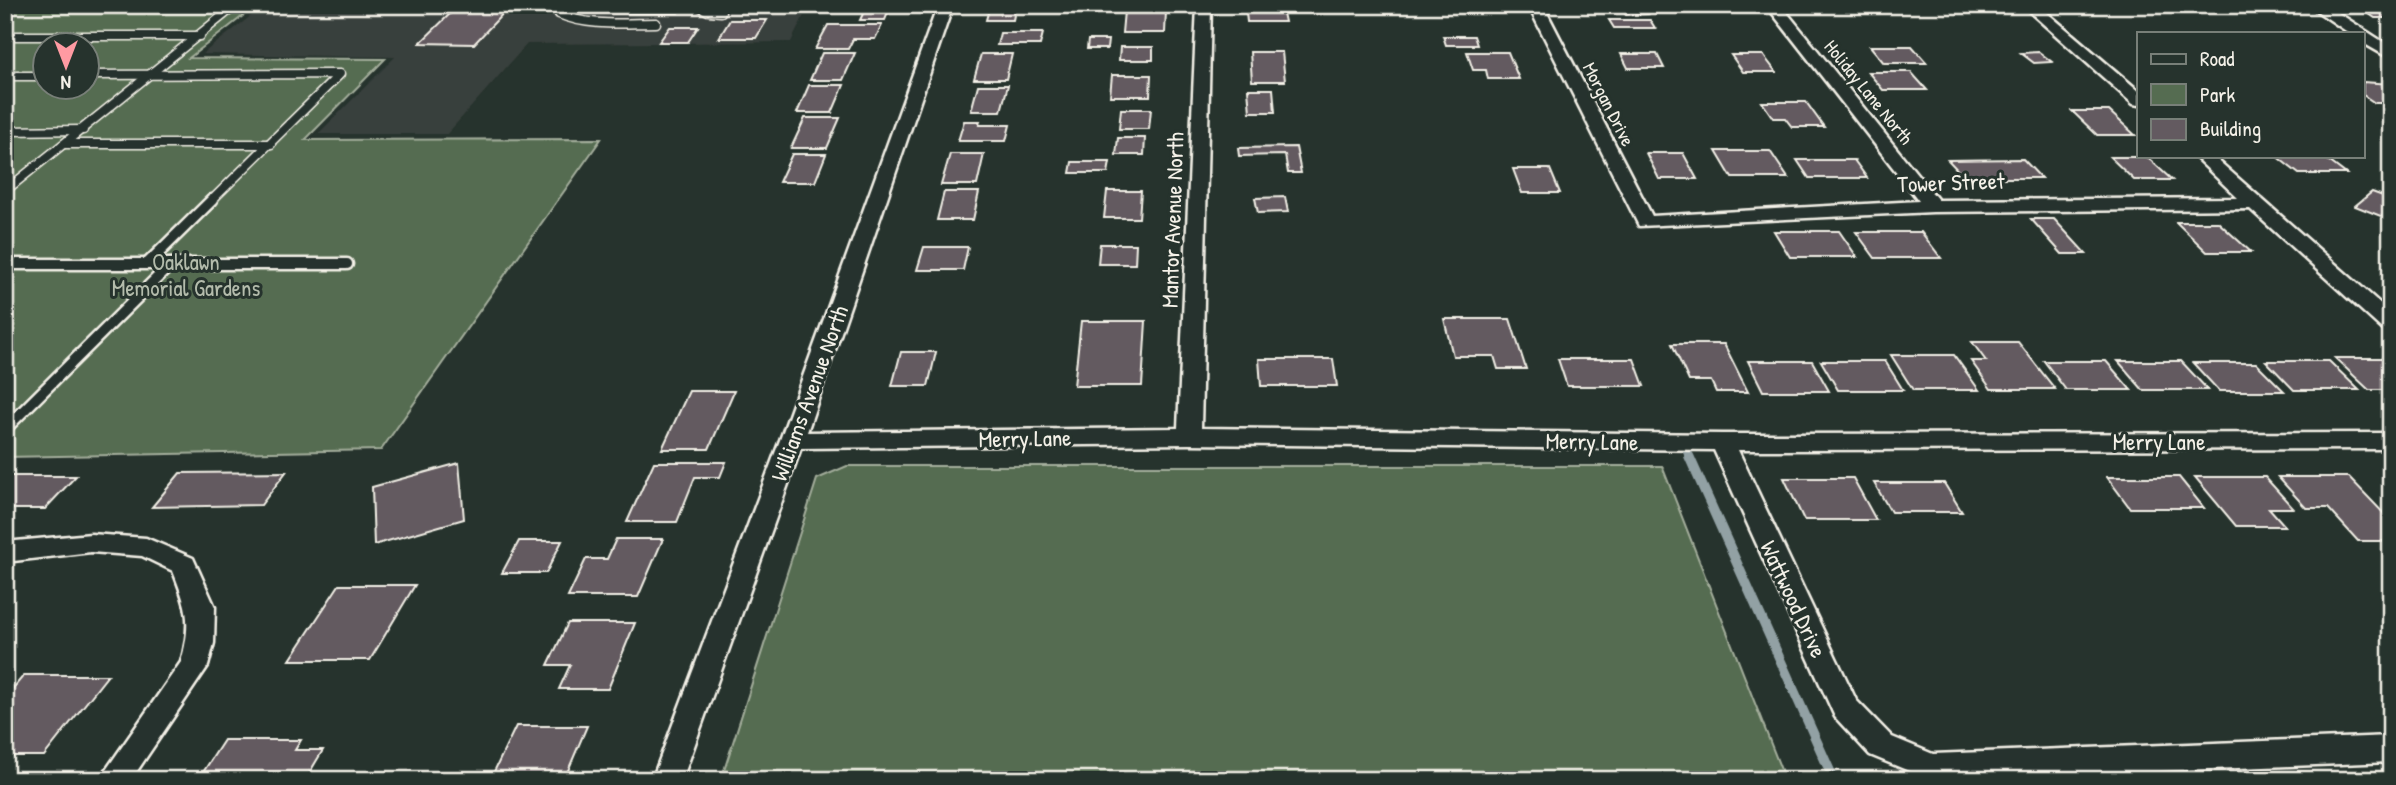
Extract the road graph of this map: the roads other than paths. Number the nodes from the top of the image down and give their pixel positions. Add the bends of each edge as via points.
1 (236, 5) edge
2 (559, 5) edge
3 (697, 5) edge
4 (946, 5) edge
5 (1204, 5) edge
6 (1535, 5) edge
7 (1773, 5) edge
8 (2029, 5) edge
9 (2315, 5) edge
10 (721, 12) dead end
11 (656, 23) dead end
12 (2356, 32) edge
13 (5, 36) edge
14 (200, 36) junction
15 (2364, 37) edge
16 (2391, 54) edge
17 (102, 75) edge
18 (152, 75) junction
19 (5, 76) edge
20 (32, 76) edge
21 (2137, 98) edge
22 (83, 130) junction
23 (5, 131) edge
24 (65, 144) junction
25 (271, 144) junction
26 (2205, 158) edge
27 (5, 191) edge
28 (2257, 203) junction
29 (1933, 206) junction
30 (1646, 222) joint
31 (148, 263) junction
32 (5, 264) edge
33 (172, 264) junction
34 (347, 264) dead end
35 (2391, 325) edge
36 (5, 429) edge
37 (1189, 436) junction
38 (792, 440) junction
39 (2391, 441) edge
40 (1722, 442) junction
41 (5, 552) edge
42 (2391, 749) edge
43 (114, 780) edge
44 (667, 780) edge

1 - 14 lane
2 - 11 lane via 559,14 573,20
3 - 10 lane
4 - 38 street, Williams Avenue North
5 - 37 street, Mantor Avenue North
6 - 30 street, Morgan Drive
7 - 29 street, Holiday Lane North
8 - 21 street
9 - 12 street
13 - 14 lane
14 - 18 lane
15 - 16 street
17 - 18 lane
18 - 22 lane
18 - 25 lane via 340,74
19 - 20 lane
22 - 23 lane
22 - 24 lane
24 - 25 lane
24 - 27 lane
25 - 31 lane
26 - 28 street
28 - 29 street, Tower Street
28 - 35 street
29 - 30 street, Tower Street
31 - 32 lane
31 - 33 lane
33 - 34 lane
33 - 36 lane
37 - 38 street, Merry Lane
37 - 40 street, Merry Lane
38 - 44 street, Williams Avenue North
39 - 40 street, Merry Lane
40 - 42 street, Wattwood Drive via 1845,708 1881,746 1932,767
41 - 43 street via 91,543 146,547 184,565 201,607 194,666

